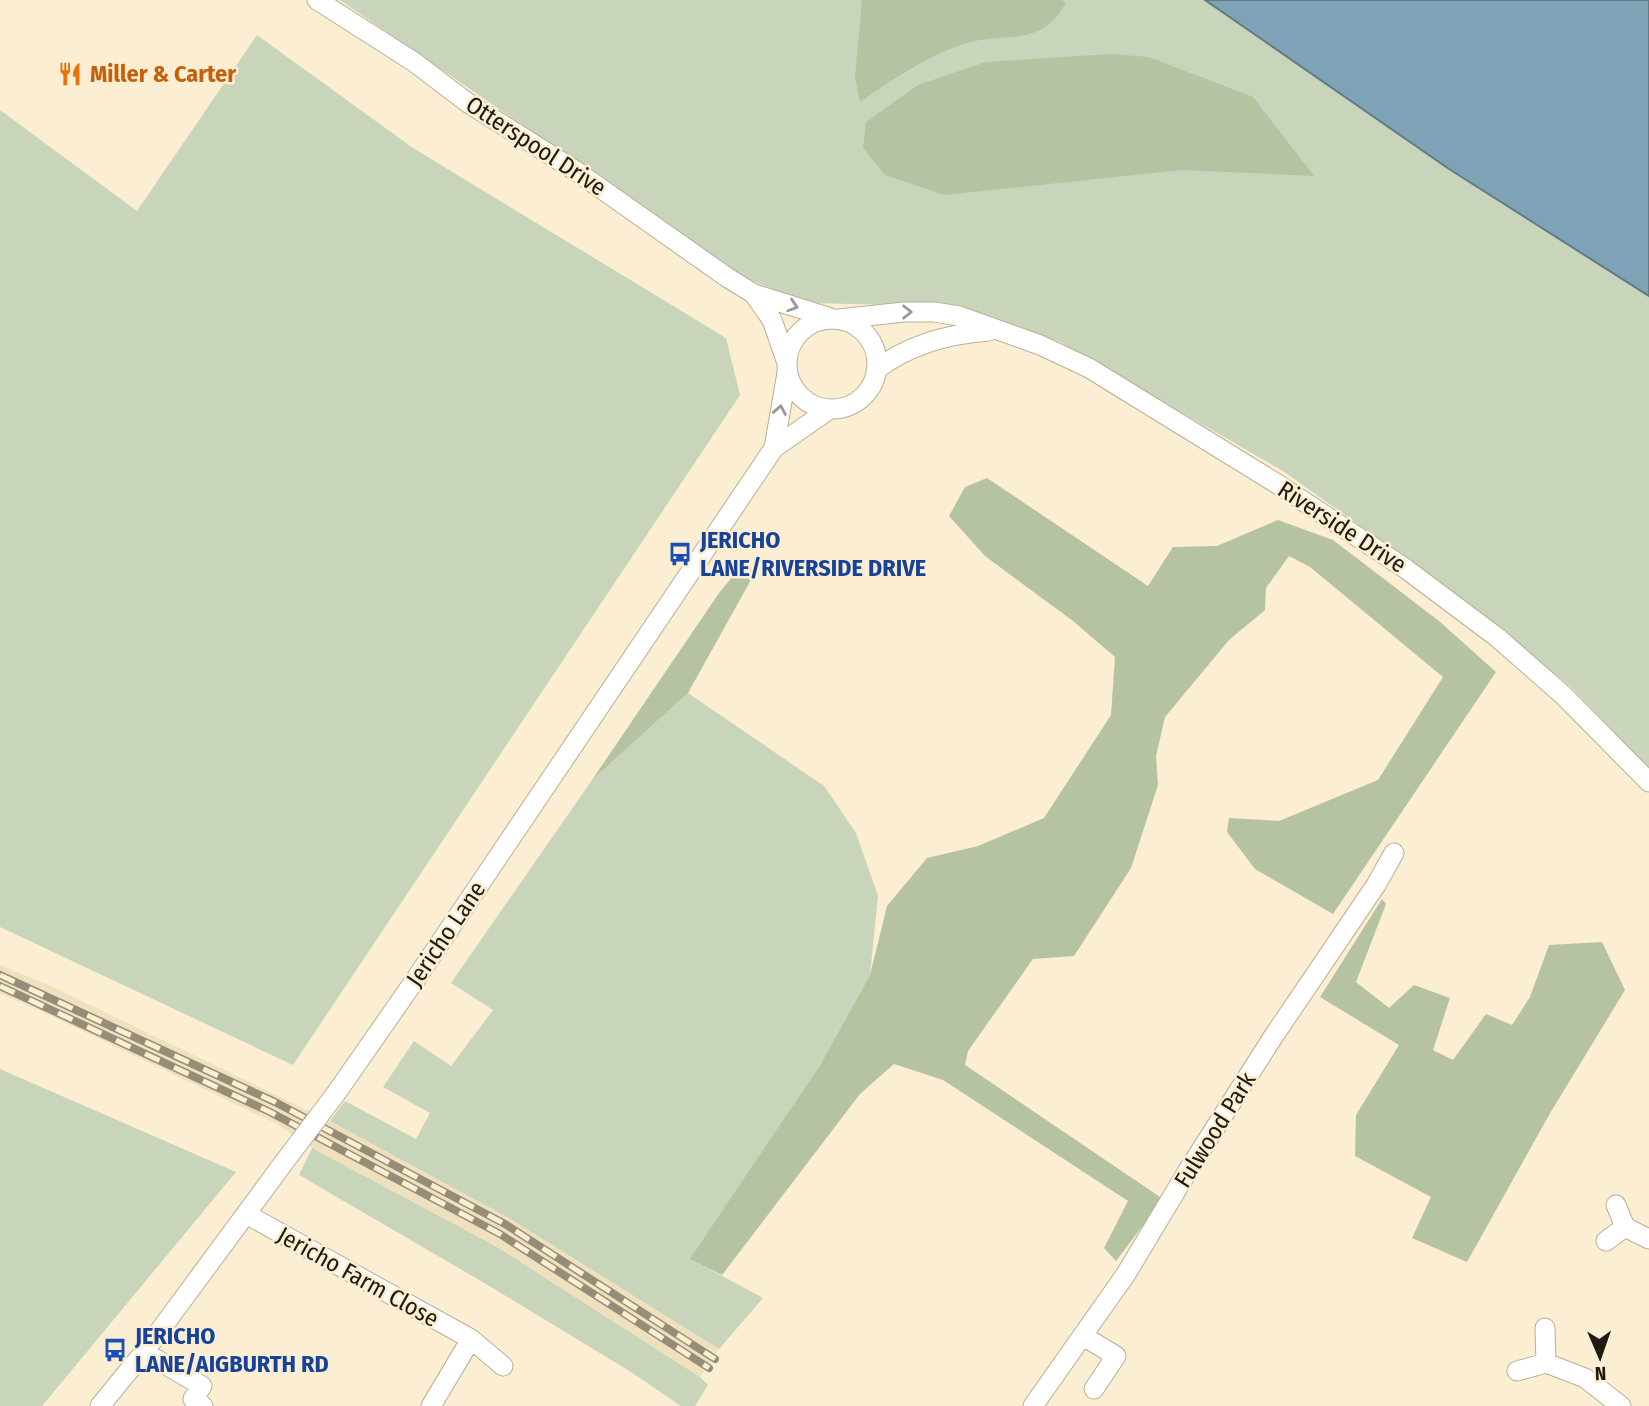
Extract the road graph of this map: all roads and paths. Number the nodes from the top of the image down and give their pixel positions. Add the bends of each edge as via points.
1 (317, 0) edge
2 (754, 294) junction
3 (835, 319) junction
4 (994, 330) junction
5 (787, 367) junction
6 (876, 370) junction
7 (830, 409) junction
8 (774, 448) junction
9 (1649, 782) edge
10 (1394, 853) dead end
11 (1616, 1205) dead end
12 (246, 1214) junction
13 (1625, 1227) junction
14 (1649, 1239) edge
15 (1606, 1241) dead end
16 (1545, 1328) dead end
17 (1083, 1336) junction
18 (471, 1339) junction
19 (144, 1352) junction
20 (1546, 1363) junction
21 (503, 1366) dead end
22 (1517, 1371) dead end
23 (1094, 1389) dead end
24 (203, 1391) edge
25 (100, 1406) edge
26 (431, 1406) edge
27 (1033, 1406) edge
28 (1621, 1406) edge

1 - 2 street, Otterspool Drive
2 -> 3 street, Otterspool Drive
2 - 5 street, Otterspool Drive via 772,320
3 -> 4 street, Riverside Drive via 934,312
3 - 5 street via 818,320 796,336 789,347
3 - 6 street via 864,332 874,350
4 - 6 street, Riverside Drive via 932,340 902,352
4 - 9 street, Riverside Drive via 1089,368 1406,569 1498,638 1563,695
5 - 7 street via 802,398
8 -> 5 street, Jericho Lane
6 - 7 street via 863,396
7 - 8 street, Jericho Lane
8 - 12 street, Jericho Lane, bridge via 413,984
10 - 17 street, Fulwood Park
11 - 13 street
12 - 18 street, Jericho Farm Close
12 - 19 street, Jericho Lane
13 - 14 street
13 - 15 street
16 - 20 street
17 - 23 street via 1116,1356
17 - 27 street, Fulwood Park
18 - 21 street, Jericho Farm Close
18 - 26 street
19 - 24 street
19 - 25 street, Jericho Lane
20 - 22 street
20 - 28 street via 1586,1378

